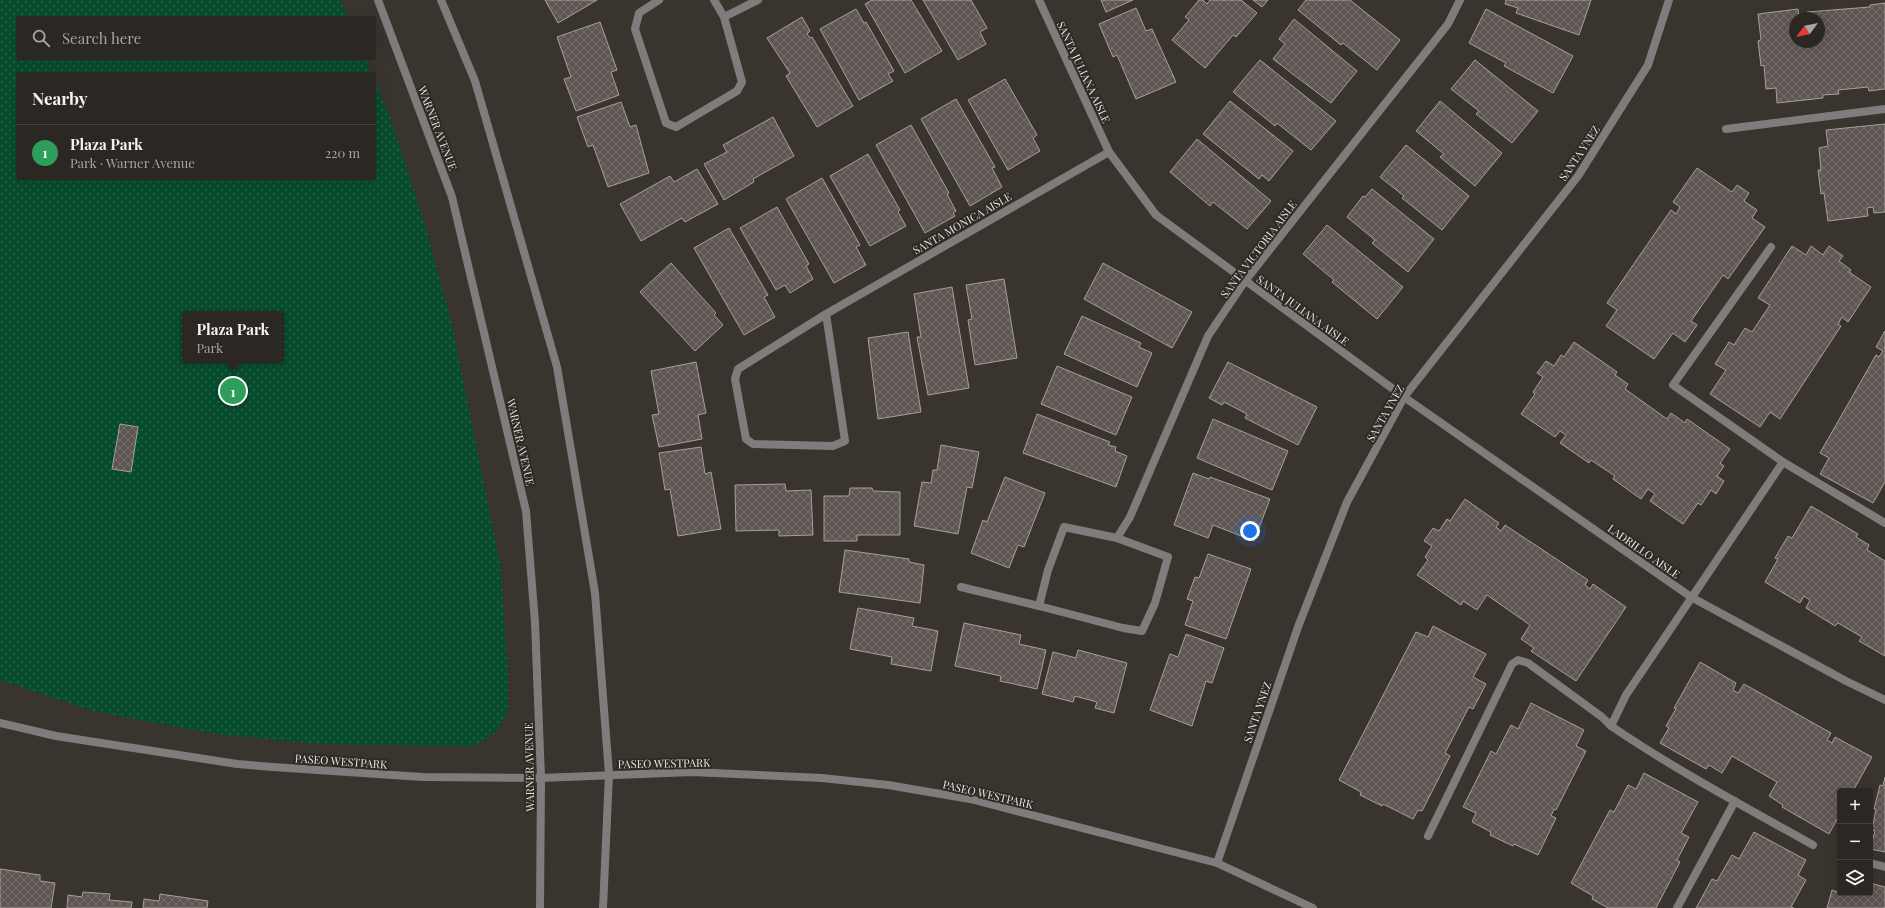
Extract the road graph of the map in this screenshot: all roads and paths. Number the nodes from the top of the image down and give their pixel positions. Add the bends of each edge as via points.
1 (378, 0) edge
2 (441, 0) edge
3 (659, 0) edge
4 (714, 0) edge
5 (758, 0) edge
6 (1039, 0) edge
7 (1460, 0) edge
8 (1669, 0) edge
9 (724, 17) junction
10 (1885, 109) edge
11 (1726, 129) dead end
12 (1109, 152) junction
13 (1771, 247) dead end
14 (1245, 281) junction
15 (826, 314) junction
16 (1404, 397) junction
17 (1783, 462) junction
18 (1885, 523) edge
19 (1117, 538) junction
20 (961, 587) dead end
21 (1691, 596) junction
22 (1039, 606) junction
23 (1885, 700) edge
24 (0, 723) edge
25 (1611, 726) junction
26 (609, 774) junction
27 (541, 778) junction
28 (1735, 801) junction
29 (1428, 836) dead end
30 (1813, 845) dead end
31 (1217, 863) junction
32 (1873, 864) edge
33 (1885, 867) edge
34 (540, 908) edge
35 (603, 908) edge
36 (1313, 908) edge
37 (1677, 908) edge

1 - 27 street, WARNER AVENUE via 452,196 526,511 535,622
2 - 26 street via 474,81 557,367 595,593
3 - 9 street via 639,13 635,29 666,123 676,127 737,91 742,82
4 - 9 street
5 - 9 street
6 - 12 street, SANTA JULIANA AISLE
7 - 14 street, SANTA VICTORIA AISLE via 1448,24
8 - 16 street, SANTA YNEZ via 1648,66 1578,176
10 - 11 street
12 - 14 street, SANTA JULIANA AISLE via 1156,214
12 - 15 street, SANTA MONICA AISLE
13 - 17 street via 1672,385
14 - 16 street, SANTA JULIANA AISLE
14 - 19 street, SANTA VICTORIA AISLE via 1208,336 1130,517
15 - 15 street, SANTA MONICA AISLE via 738,369 735,380 746,439 754,444 833,446 845,440
16 - 21 street, LADRILLO AISLE
16 - 31 street, SANTA YNEZ via 1347,502 1298,627
17 - 18 street
17 - 21 street
19 - 22 street via 1064,527 1048,570
19 - 22 street via 1168,557 1155,603 1142,631
20 - 22 street
21 - 23 street, LADRILLO AISLE
21 - 25 street via 1626,695
24 - 27 street, PASEO WESTPARK via 56,736 237,764 422,777
25 - 28 street
25 - 29 street via 1528,663 1518,660 1512,664
26 - 27 street, PASEO WESTPARK
26 - 31 street, PASEO WESTPARK via 692,772 822,778 888,785 970,799
26 - 35 street
27 - 34 street, WARNER AVENUE
28 - 30 street
28 - 37 street
31 - 36 street, PASEO WESTPARK
32 - 33 street

